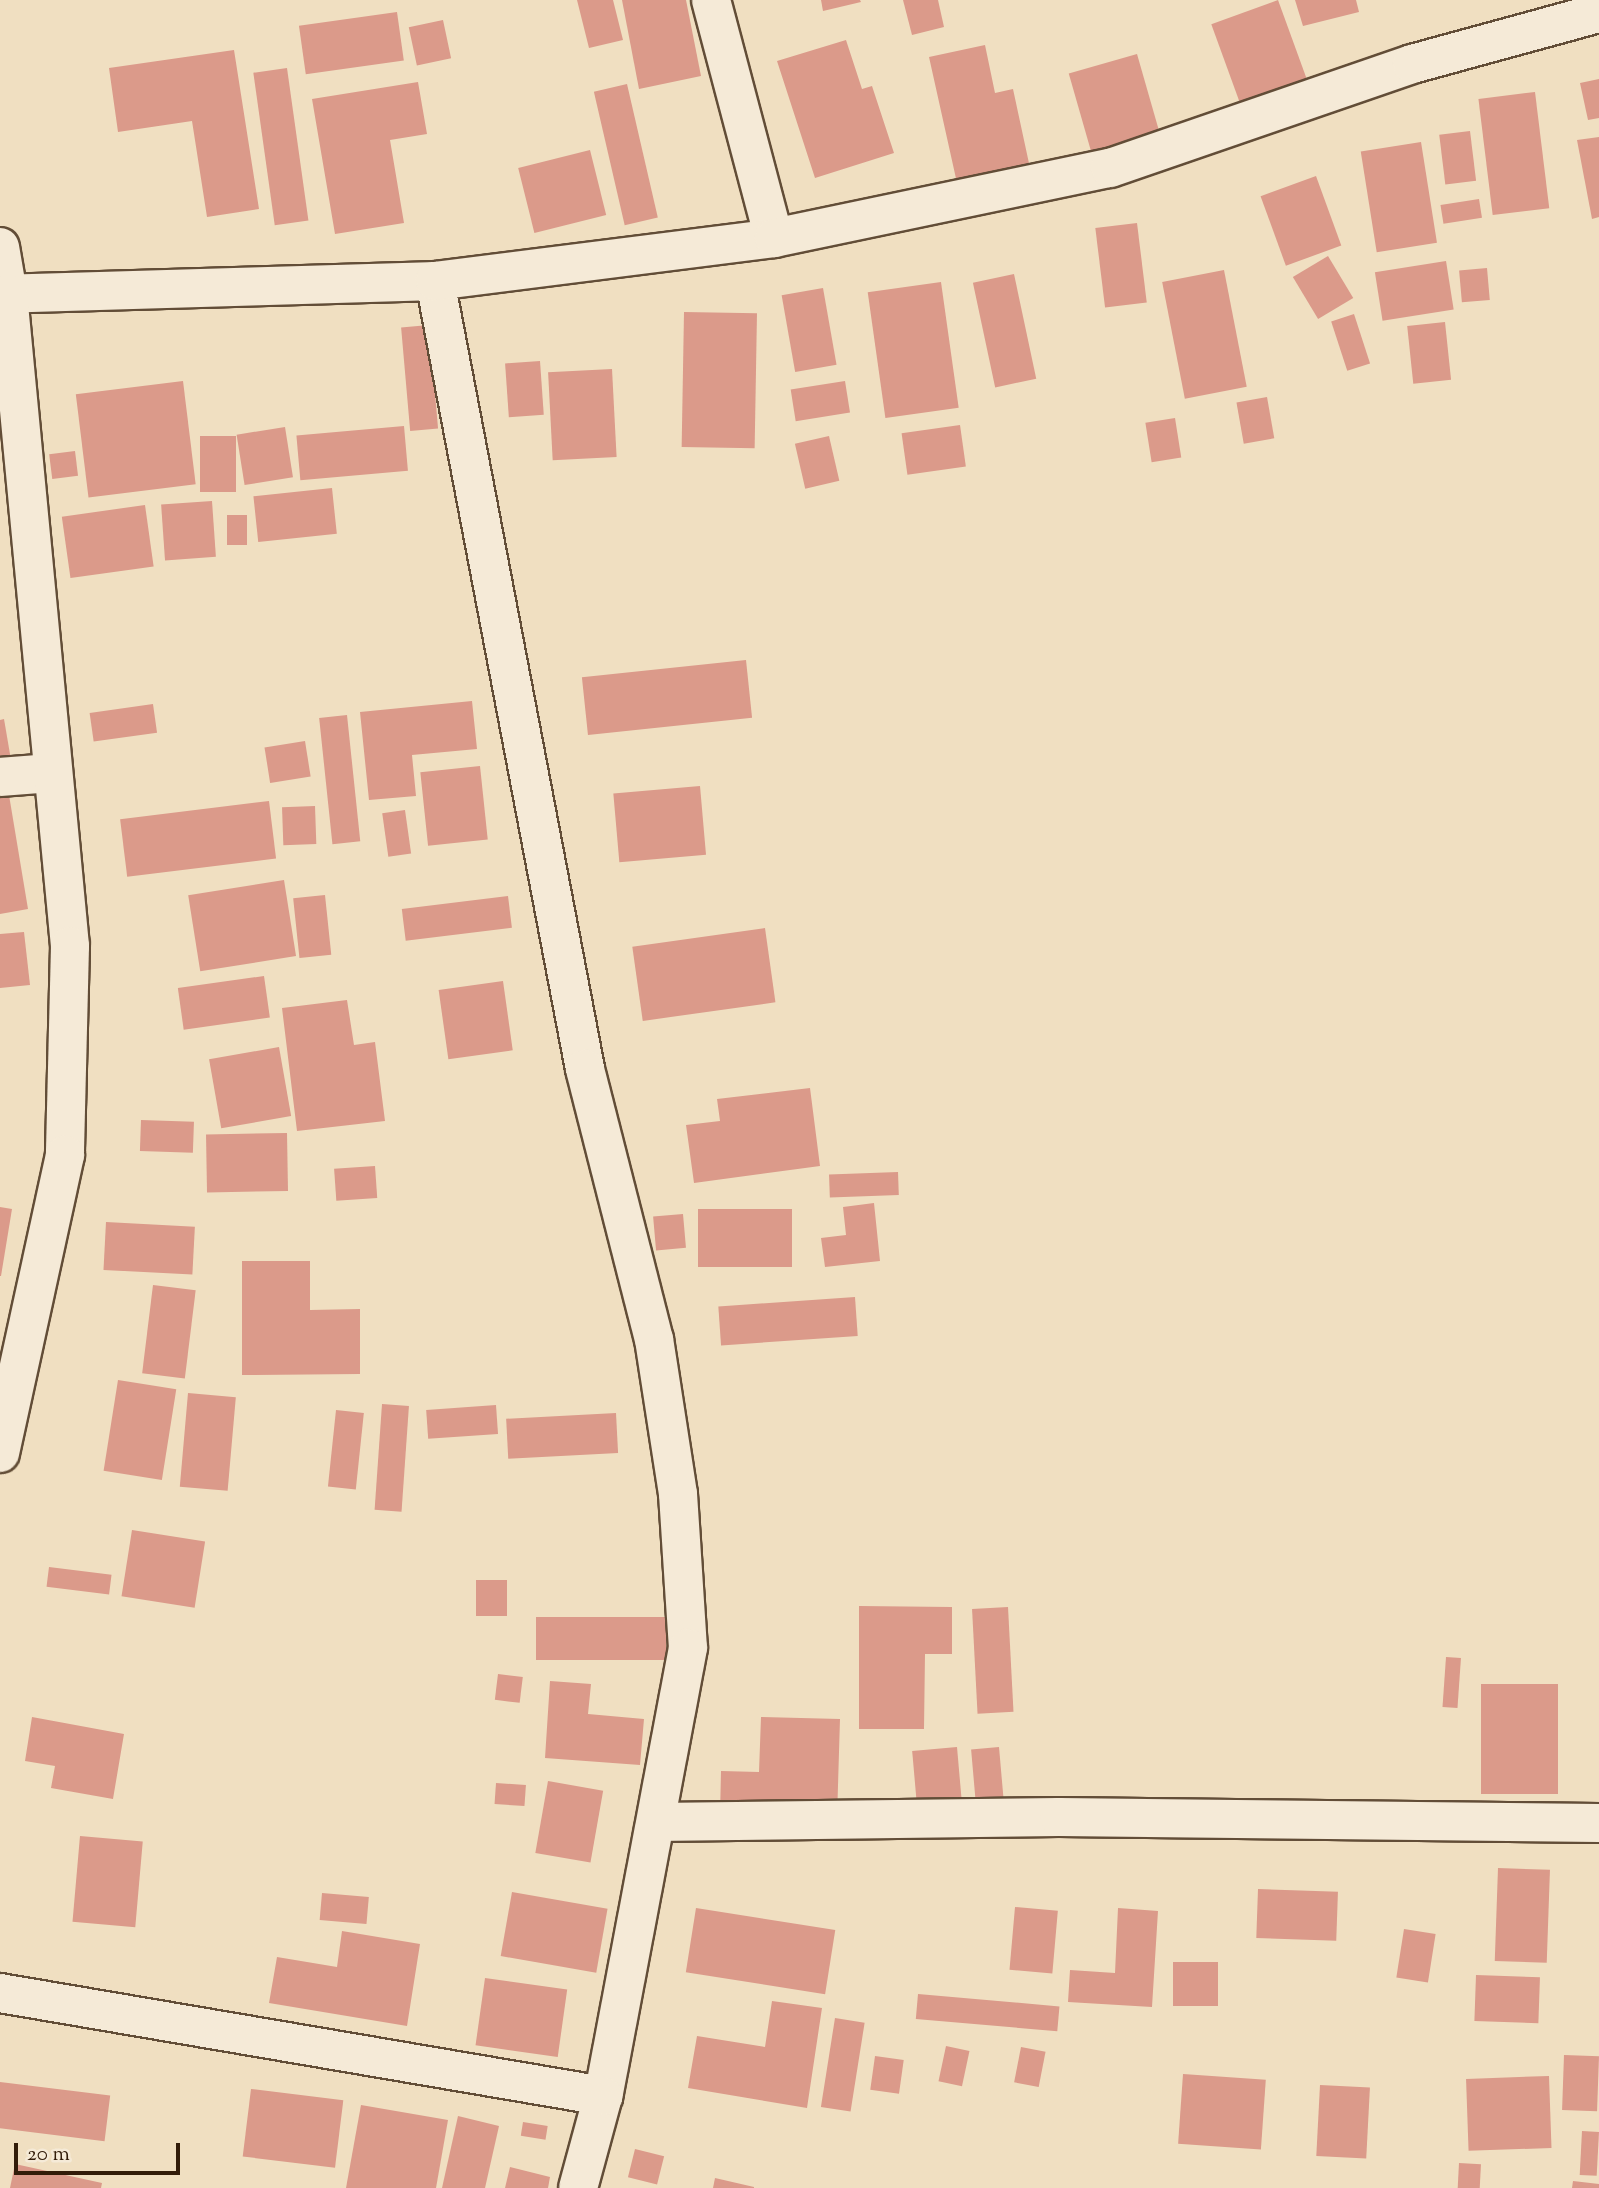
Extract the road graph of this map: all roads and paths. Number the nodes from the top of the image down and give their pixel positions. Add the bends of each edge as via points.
1 (711, 0) edge
2 (1599, 13) edge
3 (774, 238) junction
4 (0, 247) edge
5 (435, 281) junction
6 (4, 294) edge
7 (52, 773) junction
8 (0, 777) edge
9 (0, 1453) edge
10 (656, 1822) junction
11 (1599, 1823) edge
12 (0, 1993) edge
13 (603, 2096) junction
14 (578, 2188) edge

1 - 3 street
2 - 3 street via 1412,64 1110,168
3 - 5 street
4 - 6 street
5 - 6 street
5 - 10 street via 585,1069 654,1339 678,1494 688,1648
6 - 7 street
7 - 8 street
7 - 9 street via 70,946 65,1155
10 - 11 street via 1073,1817
10 - 13 street
12 - 13 street
13 - 14 street

